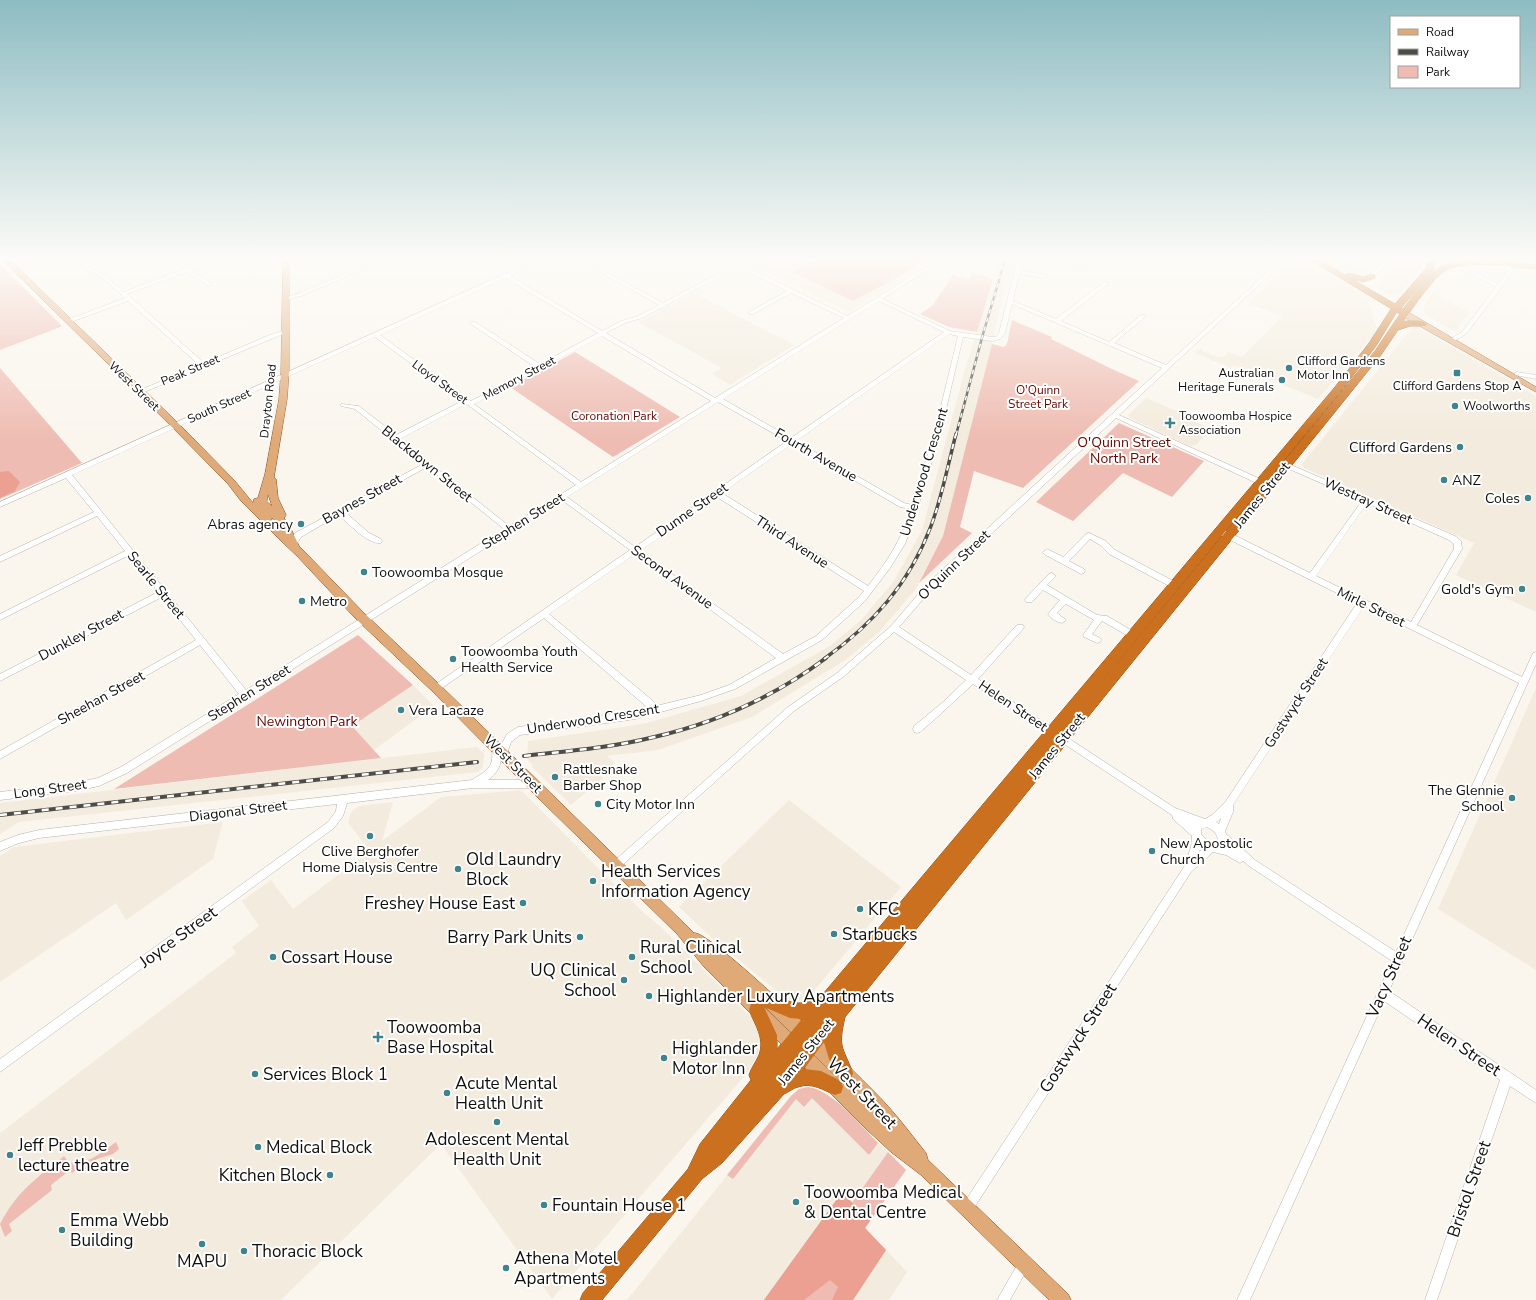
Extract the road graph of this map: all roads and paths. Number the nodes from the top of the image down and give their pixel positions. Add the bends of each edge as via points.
1 (66, 318) edge
2 (78, 318) edge
3 (149, 318) edge
4 (285, 318) edge
5 (414, 318) edge
6 (575, 318) edge
7 (636, 318) edge
8 (847, 318) edge
9 (918, 318) edge
10 (1007, 318) edge
11 (1049, 318) edge
12 (1061, 318) edge
13 (1141, 318) edge
14 (1221, 318) edge
15 (1384, 318) edge
16 (1390, 318) edge
17 (1402, 318) edge
18 (1414, 318) edge
19 (1416, 318) edge
20 (1476, 318) edge
21 (69, 321) junction
22 (1057, 321) junction
23 (472, 323) dead end
24 (1385, 324) junction
25 (1423, 324) junction
26 (1395, 328) junction
27 (285, 332) junction
28 (948, 332) junction
29 (602, 334) junction
30 (376, 335) junction
31 (961, 335) junction
32 (1453, 340) junction
33 (1111, 343) junction
34 (203, 365) junction
35 (540, 367) junction
36 (1167, 368) junction
37 (1517, 374) junction
38 (284, 377) junction
39 (1536, 377) edge
40 (1536, 385) edge
41 (1536, 390) edge
42 (140, 392) junction
43 (717, 400) junction
44 (468, 402) junction
45 (343, 405) dead end
46 (1117, 416) junction
47 (176, 426) junction
48 (396, 438) junction
49 (791, 441) junction
50 (1282, 463) junction
51 (427, 464) junction
52 (270, 474) junction
53 (68, 475) junction
54 (231, 482) junction
55 (1265, 484) junction
56 (581, 485) junction
57 (716, 493) junction
58 (562, 497) junction
59 (1366, 500) junction
60 (262, 503) junction
61 (0, 505) edge
62 (914, 508) junction
63 (340, 512) junction
64 (97, 513) junction
65 (284, 530) junction
66 (509, 530) junction
67 (1224, 534) junction
68 (295, 541) junction
69 (378, 541) dead end
70 (636, 550) junction
71 (129, 552) junction
72 (1047, 552) dead end
73 (0, 559) edge
74 (1064, 562) junction
75 (1081, 571) dead end
76 (1052, 576) dead end
77 (1311, 577) junction
78 (1174, 585) junction
79 (1042, 586) junction
80 (869, 590) junction
81 (162, 593) junction
82 (1029, 600) dead end
83 (1065, 600) junction
84 (1362, 602) junction
85 (544, 614) junction
86 (0, 617) edge
87 (1099, 618) junction
88 (364, 620) junction
89 (1062, 620) dead end
90 (1412, 627) junction
91 (894, 628) junction
92 (1020, 628) dead end
93 (1133, 635) junction
94 (1097, 640) dead end
95 (201, 641) junction
96 (1536, 654) edge
97 (782, 658) junction
98 (0, 678) edge
99 (972, 679) junction
100 (1523, 681) junction
101 (436, 688) junction
102 (245, 695) junction
103 (654, 710) junction
104 (917, 729) dead end
105 (1057, 735) junction
106 (499, 751) junction
107 (0, 755) edge
108 (99, 782) joint
109 (473, 784) junction
110 (532, 784) junction
111 (0, 796) edge
112 (343, 798) junction
113 (1229, 804) junction
114 (1172, 811) junction
115 (1205, 823) junction
116 (1196, 835) junction
117 (1222, 835) junction
118 (2, 846) edge
119 (1213, 848) junction
120 (1252, 863) junction
121 (616, 865) junction
122 (1188, 869) junction
123 (1397, 958) junction
124 (1382, 993) junction
125 (831, 997) junction
126 (763, 1006) junction
127 (839, 1012) junction
128 (797, 1038) junction
129 (809, 1049) junction
130 (0, 1066) edge
131 (845, 1073) junction
132 (1507, 1077) junction
133 (835, 1087) junction
134 (775, 1091) junction
135 (1536, 1097) edge
136 (742, 1103) junction
137 (927, 1168) junction
138 (696, 1172) junction
139 (968, 1207) junction
140 (1024, 1264) junction
141 (590, 1300) edge
142 (1003, 1300) edge
143 (1062, 1300) edge
144 (1243, 1300) edge
145 (1431, 1300) edge

1 - 21 main road, West Street
2 - 21 street
3 - 34 street
4 - 27 main road, Drayton Road
5 - 30 street, South Street
6 - 29 street, Fourth Avenue
7 - 29 street, Memory Street
8 - 43 street, Stephen Street
9 - 28 street
10 - 31 street via 1002,334 998,338
11 - 22 street
12 - 22 street
13 - 33 street
14 - 36 street, O'Quinn Street
15 - 24 highway
16 - 24 highway, James Street
17 - 26 highway, James Street
18 - 25 main road
19 - 32 main road
20 - 32 street via 1464,333
21 - 42 main road, West Street
22 - 33 street
23 - 35 street
24 - 50 highway, James Street via 1360,362
25 - 26 highway via 1409,323
25 - 32 main road
26 - 50 highway, James Street via 1350,388
27 - 34 street, Peak Street
27 - 38 main road, Drayton Road
28 - 31 street
28 - 49 street, Dunne Street
29 - 35 street, Memory Street
29 - 43 street, Fourth Avenue
30 - 38 street, South Street
30 - 44 street, Lloyd Street
31 - 62 street, Underwood Crescent via 938,431
32 - 37 main road
32 - 41 main road
33 - 36 street
34 - 42 street, Peak Street
35 - 44 street, Memory Street
36 - 46 street, O'Quinn Street
37 - 39 street
37 - 40 main road
38 - 47 street, South Street
38 - 52 main road, Drayton Road via 283,398
42 - 47 main road, West Street
43 - 49 street, Fourth Avenue
43 - 56 street, Stephen Street
44 - 48 street, Memory Street
44 - 56 street, Lloyd Street
45 - 48 street, Blackdown Street via 357,407
46 - 55 street
46 - 91 street, O'Quinn Street via 935,581
47 - 53 street, South Street
47 - 54 main road, West Street
48 - 51 street, Blackdown Street
49 - 57 street, Dunne Street
49 - 62 street, Fourth Avenue via 902,505
50 - 55 highway, James Street
50 - 59 street, Westray Street
51 - 63 street, Baynes Street
51 - 66 street, Blackdown Street
52 - 60 main road
52 - 65 main road via 273,498 281,513
53 - 61 street, South Street
53 - 64 street, Searle Street
54 - 60 main road
54 - 65 main road via 244,499
55 - 67 highway, James Street
56 - 58 street, Stephen Street
57 - 70 street, Dunne Street
57 - 80 street, Third Avenue
58 - 66 street, Stephen Street
58 - 70 street, Second Avenue
59 - 77 street
59 - 90 street, Westray Street via 1458,543 1458,549
60 - 65 main road via 268,507
60 - 65 main road via 262,512
62 - 80 street, Underwood Crescent via 901,544
63 - 68 street, Baynes Street
63 - 69 street via 366,535
64 - 71 street, Searle Street
64 - 73 street
65 - 68 main road, West Street
66 - 88 street, Stephen Street
67 - 77 street, Mirle Street
67 - 78 highway, James Street
67 - 105 highway, James Street
68 - 88 main road, West Street
70 - 85 street, Dunne Street
70 - 97 street, Second Avenue
71 - 81 street, Searle Street
71 - 86 street
72 - 74 street
74 - 75 street
74 - 78 street via 1089,536 1103,543 1112,552
76 - 79 street
77 - 84 street, Mirle Street
78 - 93 highway, James Street
79 - 82 street
79 - 83 street
80 - 97 street, Underwood Crescent via 819,638
81 - 95 street, Searle Street
81 - 98 street, Dunkley Street
83 - 87 street
83 - 89 street via 1052,614
84 - 90 street, Mirle Street
84 - 113 street, Gostwyck Street
85 - 101 street, Dunne Street
85 - 103 street
87 - 93 street via 1104,618
87 - 94 street via 1087,635
88 - 101 main road, West Street
88 - 102 street, Stephen Street
90 - 100 street, Mirle Street
91 - 99 street, Helen Street
91 - 121 street, O'Quinn Street via 840,675 791,708
92 - 99 street
93 - 105 highway, James Street
95 - 102 street, Searle Street
95 - 107 street, Sheehan Street
96 - 100 street, Vacy Street
97 - 103 street, Underwood Crescent via 732,687
99 - 104 street
99 - 105 street, Helen Street
100 - 123 street, Vacy Street
101 - 106 main road, West Street
102 - 108 street, Stephen Street via 124,770
103 - 106 street, Underwood Crescent via 592,722 521,730 510,736
105 - 114 street, Helen Street
105 - 125 highway, James Street
105 - 127 highway, James Street
106 - 109 street, Diagonal Street via 494,770
106 - 110 main road, West Street
108 - 111 street, Long Street
109 - 110 street, Diagonal Street
109 - 112 street, Diagonal Street
110 - 121 main road, West Street
112 - 118 street, Diagonal Street via 40,834
112 - 130 street, Joyce Street via 340,813 331,825
113 - 115 street, Gostwyck Street via 1215,818
113 - 117 street, Gostwyck Street
114 - 115 street, Helen Street
114 - 116 street, Helen Street
115 - 116 street via 1197,826
115 - 117 street via 1216,827
116 - 119 street via 1202,844
116 - 122 street, Gostwyck Street via 1196,847
117 - 119 street via 1222,844
117 - 120 street
119 - 120 street via 1228,851
119 - 122 street, Gostwyck Street
120 - 123 street
121 - 126 main road, West Street via 682,929 710,963
122 - 139 street, Gostwyck Street
123 - 124 street, Vacy Street
124 - 132 street, Helen Street
124 - 144 street, Vacy Street
125 - 126 highway via 816,1007 799,1012
125 - 128 highway, James Street
126 - 128 main road, West Street
126 - 136 highway via 770,1052
127 - 129 highway, James Street
127 - 131 highway via 833,1028 832,1043 836,1059
128 - 129 main road, West Street
128 - 136 highway, James Street
129 - 131 main road, West Street
129 - 133 main road, West Street
129 - 134 highway, James Street
131 - 137 main road, West Street via 881,1110
132 - 135 street, Helen Street
132 - 145 street, Bristol Street
133 - 134 highway via 821,1079 805,1076 790,1081
133 - 137 main road, West Street via 897,1146
134 - 138 highway, James Street via 716,1158
136 - 138 highway, James Street via 706,1150
137 - 139 main road, West Street
138 - 141 highway, James Street
139 - 140 main road, West Street
140 - 142 street
140 - 143 main road, West Street

